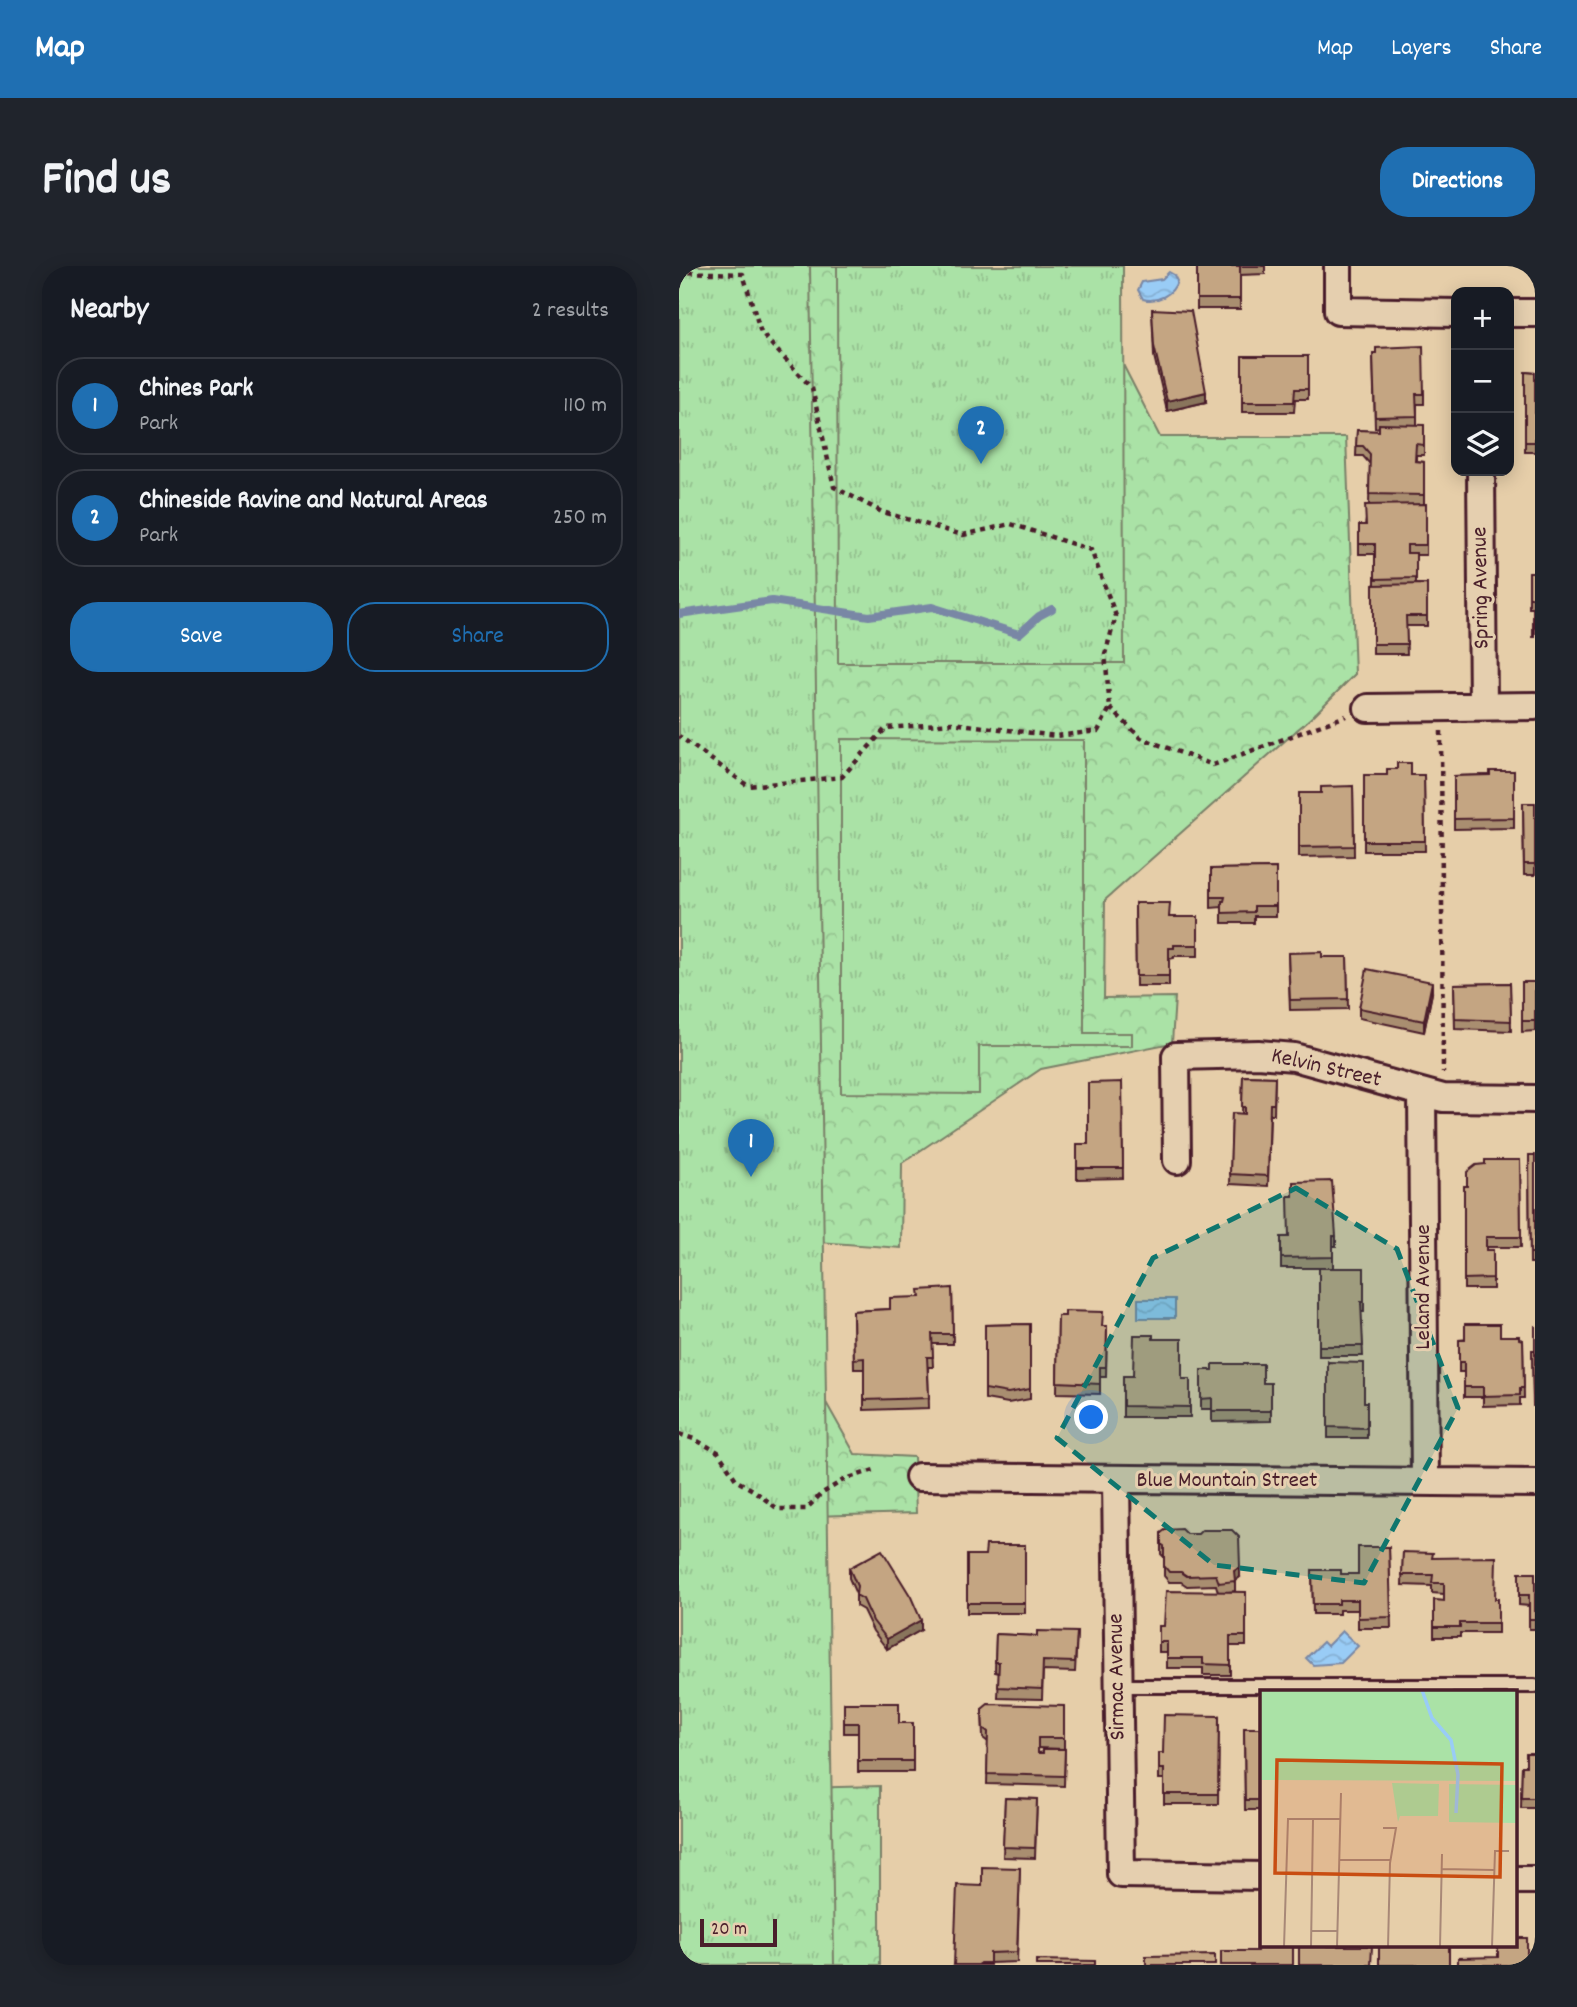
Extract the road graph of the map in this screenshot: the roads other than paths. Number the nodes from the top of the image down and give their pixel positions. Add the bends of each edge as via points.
1 (1338, 266) edge
2 (1451, 313) edge
3 (1514, 313) edge
4 (1535, 313) edge
5 (1481, 476) edge
6 (1483, 706) junction
7 (1535, 706) edge
8 (1368, 708) road end
9 (1433, 1095) junction
10 (1535, 1099) edge
11 (1177, 1160) dead end
12 (919, 1477) dead end
13 (1116, 1481) junction
14 (1425, 1482) junction
15 (1535, 1483) edge
16 (1119, 1686) junction
17 (1535, 1686) edge
18 (1260, 1876) edge
19 (1517, 1880) edge
20 (1535, 1880) edge

1 - 2 street via 1338,311
3 - 4 street
5 - 6 street, Spring Avenue
6 - 7 street
6 - 8 street
9 - 10 street, Kelvin Street
9 - 11 street, Kelvin Street via 1277,1054 1176,1056
9 - 14 street, Leland Avenue
12 - 13 street, Blue Mountain Street
13 - 14 street, Blue Mountain Street
13 - 16 street, Sirmac Avenue
14 - 15 street, Blue Mountain Street
16 - 17 lane
16 - 18 street, Sirmac Avenue via 1121,1874
19 - 20 street

